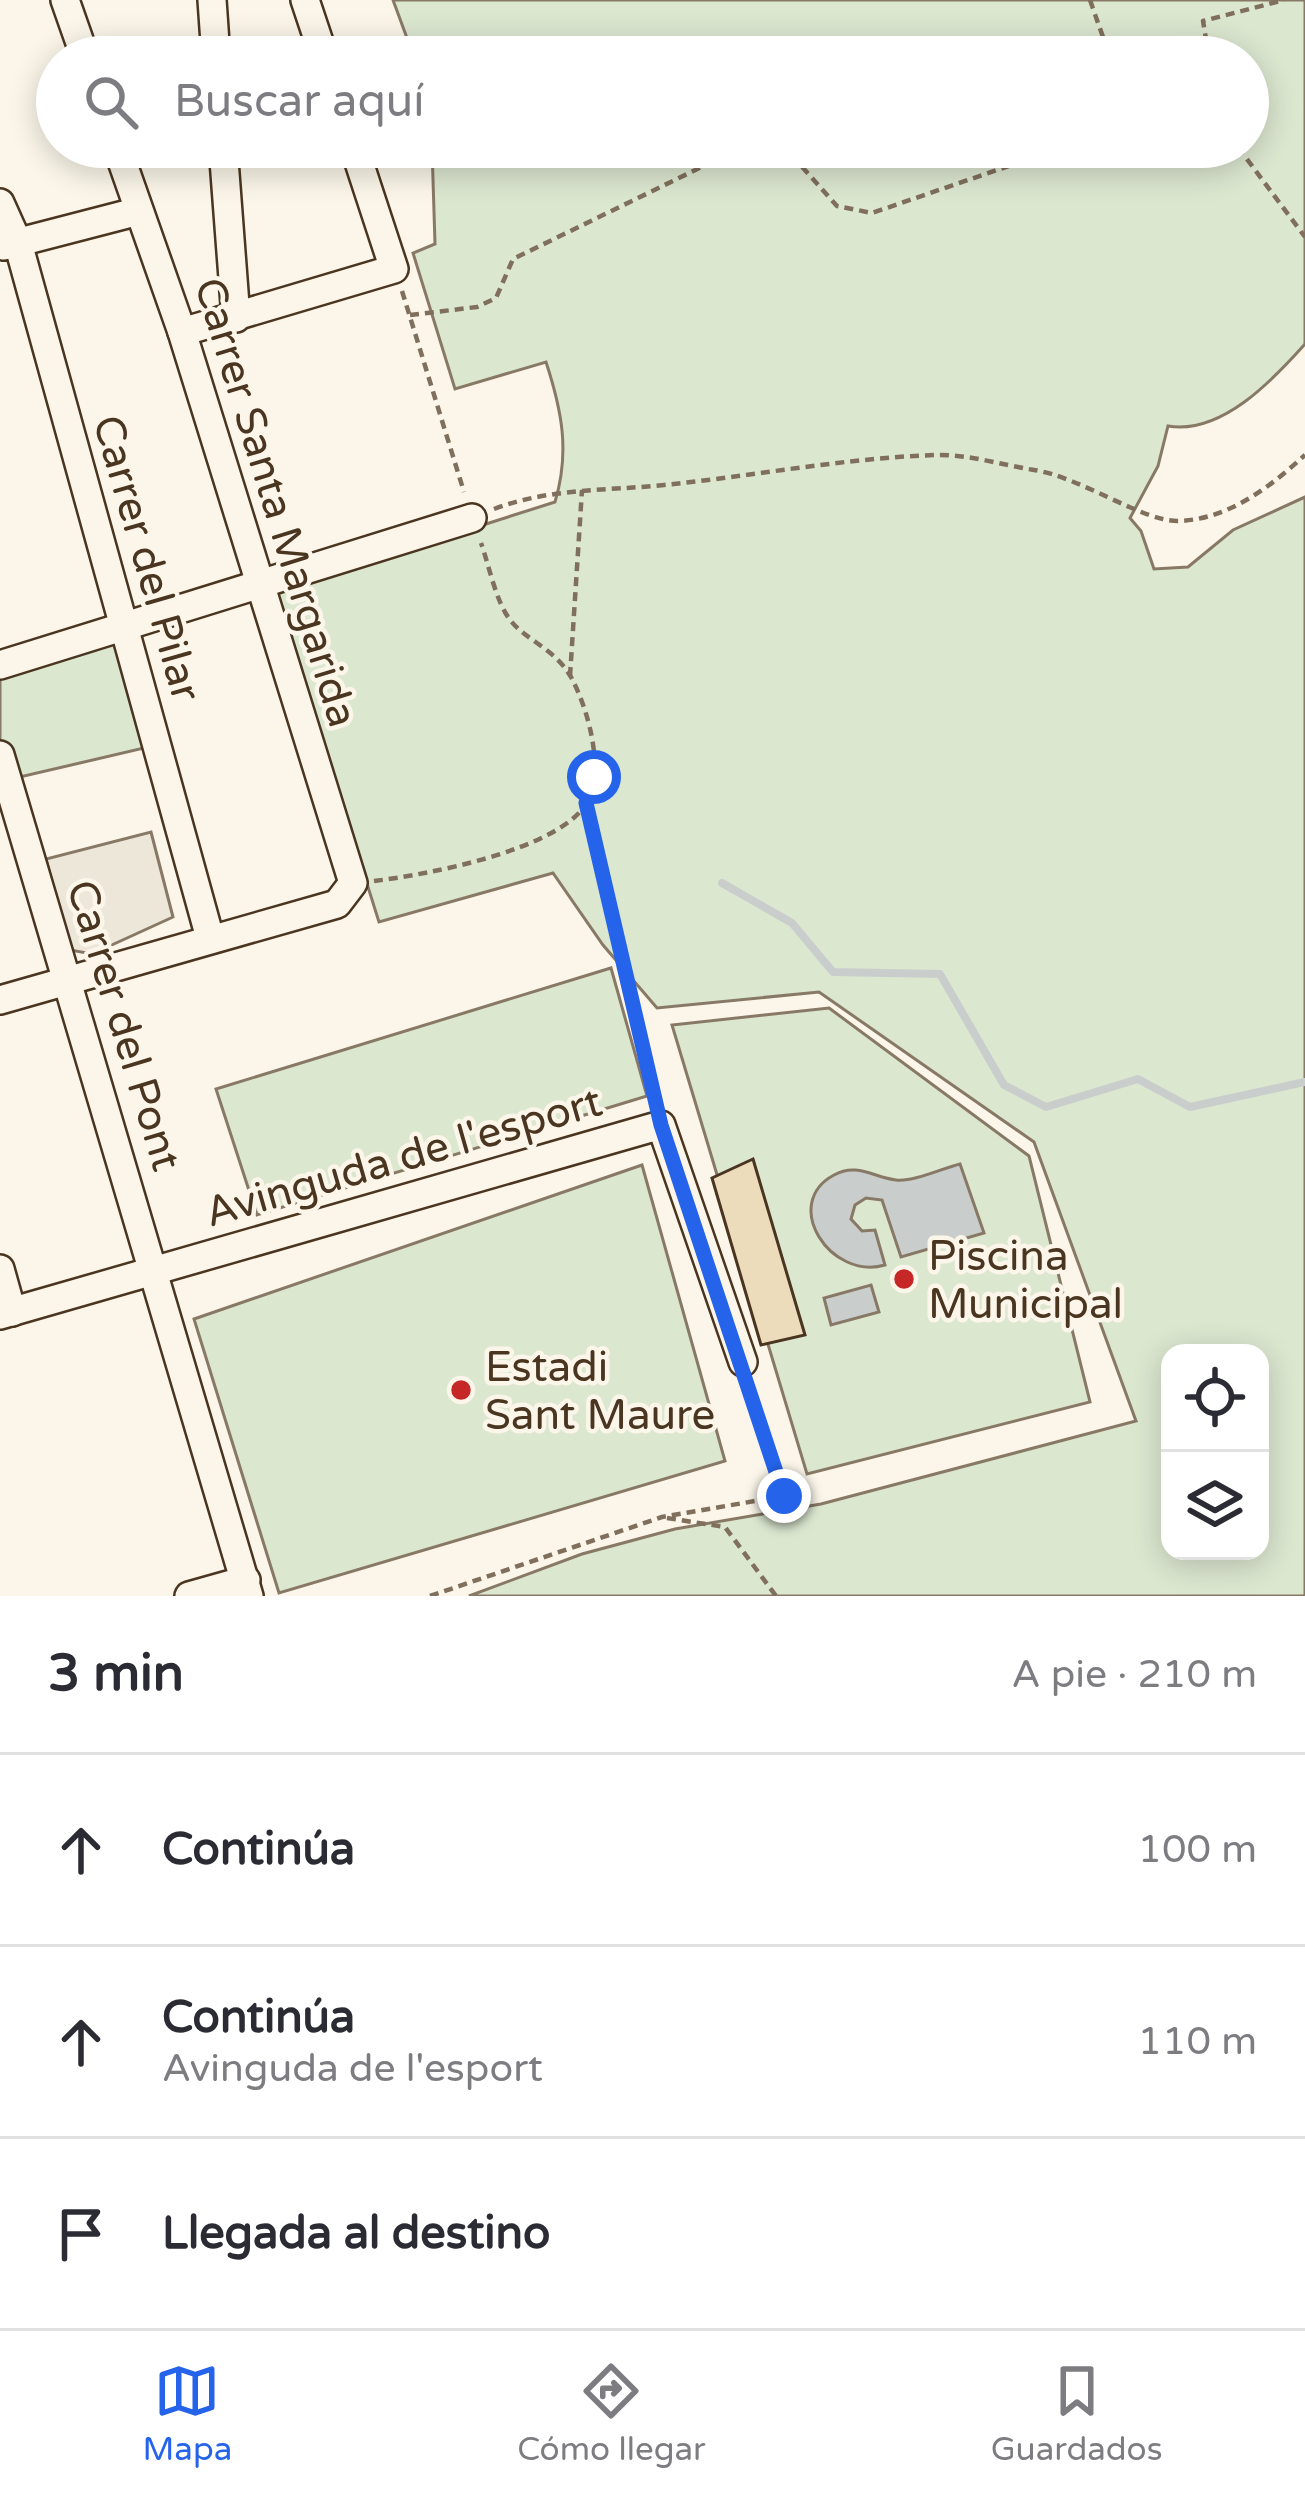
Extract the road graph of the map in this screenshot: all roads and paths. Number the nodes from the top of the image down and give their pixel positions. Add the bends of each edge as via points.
1 (65, 0) edge
2 (212, 0) edge
3 (305, 0) edge
4 (1090, 0) edge
5 (1284, 0) edge
6 (78, 36) edge
7 (215, 36) edge
8 (317, 36) edge
9 (1103, 36) edge
10 (1206, 36) edge
11 (124, 168) edge
12 (225, 168) edge
13 (361, 168) edge
14 (699, 168) edge
15 (804, 168) edge
16 (1003, 168) edge
17 (1254, 168) edge
18 (0, 203) edge
19 (139, 211) junction
20 (1305, 237) edge
21 (9, 245) edge
22 (394, 269) junction
23 (410, 315) junction
24 (236, 318) junction
25 (182, 332) junction
26 (1305, 455) edge
27 (582, 490) junction
28 (472, 518) junction
29 (257, 584) junction
30 (120, 624) junction
31 (0, 664) edge
32 (570, 676) junction
33 (0, 755) edge
34 (586, 803) junction
35 (353, 883) junction
36 (210, 938) junction
37 (68, 981) junction
38 (0, 1000) edge
39 (661, 1125) junction
40 (0, 1269) edge
41 (154, 1271) junction
42 (6, 1314) edge
43 (743, 1362) joint
44 (662, 1517) junction
45 (248, 1588) edge
46 (189, 1596) edge
47 (430, 1596) edge
48 (776, 1596) edge

1 - 6 street
2 - 7 street
3 - 8 street
4 - 9 path
5 - 10 path via 1203,21
11 - 19 street, Carrer Santa Margarida
12 - 24 street
13 - 22 street
14 - 23 path via 513,259 496,298
15 - 16 path via 837,206 872,213
17 - 20 path
18 - 21 street, Carrer del Pilar
19 - 21 street
19 - 25 street, Carrer Santa Margarida
21 - 30 street, Carrer del Pilar
22 - 23 path
22 - 24 street
23 - 28 path
24 - 25 street
25 - 29 street, Carrer Santa Margarida
26 - 27 path via 1225,512 1178,521 1046,472 939,454
27 - 28 path via 536,493
27 - 32 path
28 - 29 street
28 - 32 path via 511,621 541,640
29 - 30 street
29 - 35 street, Carrer Santa Margarida
30 - 31 street
30 - 36 street, Carrer del Pilar
32 - 34 path via 590,725 594,777
33 - 37 street, Carrer del Pont
34 - 35 path via 562,829 509,849 422,875
34 - 39 path
35 - 36 street via 337,904
36 - 37 street
37 - 38 street
37 - 41 street, Carrer del Pont
39 - 41 street, Avinguda de l'esport
39 - 43 street, Avinguda de l'esport
40 - 42 street
41 - 42 street, Avinguda de l'esport
41 - 45 street, Carrer del Pont
43 - 44 path via 784,1496
44 - 47 path
44 - 48 path via 724,1527
45 - 46 street

